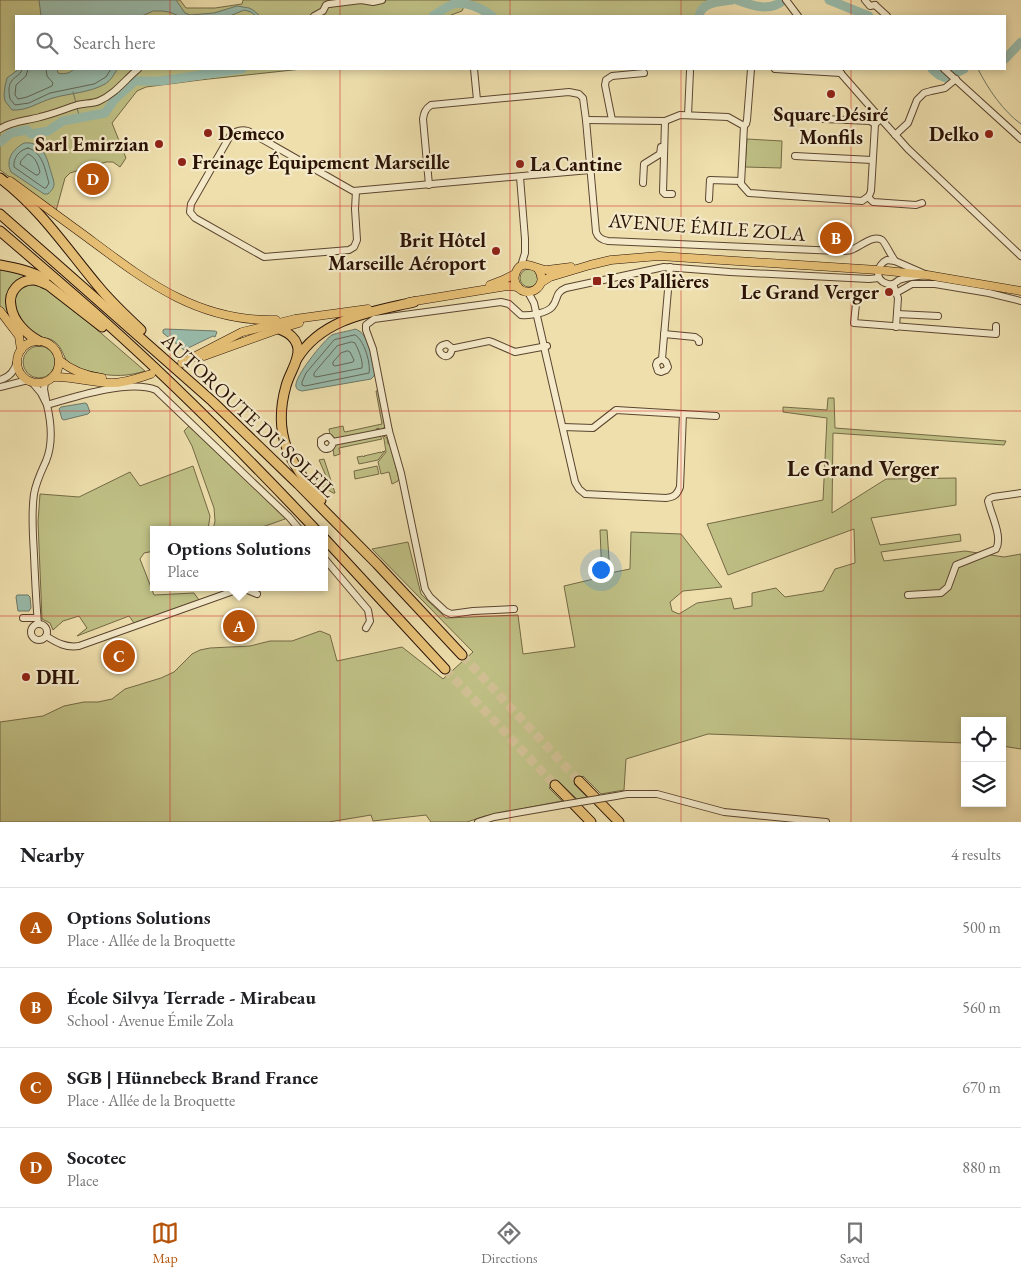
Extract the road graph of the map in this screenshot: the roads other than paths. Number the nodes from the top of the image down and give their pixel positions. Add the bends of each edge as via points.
1 (382, 0) edge
2 (866, 0) edge
3 (787, 1) edge
4 (328, 2) edge
5 (875, 2) edge
6 (316, 15) edge
7 (797, 15) edge
8 (886, 15) edge
9 (137, 70) edge
10 (474, 70) edge
11 (751, 70) edge
12 (807, 70) edge
13 (690, 71) dead end
14 (839, 71) edge
15 (644, 73) dead end
16 (951, 74) edge
17 (477, 100) junction
18 (688, 116) junction
19 (776, 116) dead end
20 (881, 119) junction
21 (586, 120) junction
22 (612, 120) junction
23 (664, 121) junction
24 (875, 124) junction
25 (744, 126) junction
26 (0, 129) edge
27 (895, 135) junction
28 (1021, 139) edge
29 (795, 156) dead end
30 (872, 160) junction
31 (590, 170) junction
32 (0, 174) edge
33 (520, 177) junction
34 (0, 178) edge
35 (741, 181) junction
36 (643, 183) dead end
37 (429, 185) junction
38 (356, 191) junction
39 (672, 194) dead end
40 (868, 197) junction
41 (709, 199) dead end
42 (922, 203) dead end
43 (0, 214) edge
44 (0, 232) edge
45 (886, 248) junction
46 (525, 252) junction
47 (1021, 256) edge
48 (883, 262) junction
49 (896, 262) junction
50 (0, 265) edge
51 (590, 265) junction
52 (521, 266) junction
53 (536, 267) junction
54 (670, 267) junction
55 (878, 270) junction
56 (515, 274) junction
57 (927, 275) junction
58 (901, 276) junction
59 (879, 278) junction
60 (893, 284) junction
61 (539, 286) junction
62 (518, 287) junction
63 (1021, 291) edge
64 (463, 292) junction
65 (528, 292) junction
66 (896, 293) junction
67 (1021, 301) edge
68 (414, 302) junction
69 (534, 303) junction
70 (856, 304) dead end
71 (0, 311) edge
72 (350, 312) junction
73 (537, 314) junction
74 (897, 314) junction
75 (228, 315) junction
76 (938, 316) dead end
77 (296, 319) junction
78 (267, 325) junction
79 (996, 326) dead end
80 (103, 327) junction
81 (896, 327) junction
82 (278, 329) junction
83 (242, 332) junction
84 (664, 334) junction
85 (40, 341) junction
86 (699, 342) dead end
87 (239, 343) junction
88 (546, 346) junction
89 (452, 348) dead end
90 (21, 350) junction
91 (662, 359) dead end
92 (59, 360) junction
93 (18, 361) junction
94 (293, 366) junction
95 (161, 374) junction
96 (52, 377) junction
97 (0, 380) edge
98 (29, 380) junction
99 (45, 382) junction
100 (0, 387) edge
101 (212, 401) junction
102 (47, 404) junction
103 (682, 414) junction
104 (716, 416) dead end
105 (563, 427) junction
106 (389, 431) junction
107 (333, 442) dead end
108 (1021, 493) edge
109 (297, 526) edge
110 (312, 526) edge
111 (328, 542) edge
112 (328, 563) edge
113 (377, 564) junction
114 (233, 591) edge
115 (250, 591) edge
116 (257, 594) dead end
117 (908, 595) dead end
118 (514, 609) dead end
119 (23, 618) dead end
120 (38, 621) junction
121 (366, 628) dead end
122 (46, 636) junction
123 (462, 655) tunnel mouth
124 (445, 669) tunnel mouth
125 (579, 781) tunnel mouth
126 (555, 785) tunnel mouth
127 (478, 822) edge
128 (591, 822) edge
129 (619, 822) edge
130 (826, 822) edge

1 - 4 street
2 - 5 street via 870,6
3 - 7 street
4 - 6 street via 323,11
5 - 8 street
9 - 26 street via 98,102 14,122
10 - 17 street
11 - 25 street
12 - 14 street
13 - 18 street
14 - 20 street
15 - 22 street via 612,76 606,80
16 - 27 street via 945,88 931,90 916,100 908,123
16 - 28 street
17 - 21 street via 574,92 583,98
17 - 37 street via 426,108
18 - 23 street via 680,115
18 - 25 street via 728,118
19 - 24 street via 870,121
20 - 24 street
20 - 27 street
21 - 22 street
21 - 31 street
22 - 23 street
23 - 36 street via 660,154 644,164
23 - 39 street via 663,192
24 - 30 street
25 - 35 street
27 - 47 street
29 - 30 street
30 - 40 street
31 - 33 street
31 - 45 street, AVENUE ÉMILE ZOLA via 596,232 601,239 608,241 839,251 852,250 873,239 880,239
32 - 75 main road via 156,287 195,306
33 - 37 street
33 - 46 street
34 - 101 highway via 45,220 97,286
35 - 40 street via 749,193 862,200
35 - 41 street via 710,180
37 - 38 street
38 - 38 street via 248,131 240,130 230,136 190,204 190,212 195,218 264,257 349,250 357,240
40 - 42 street via 874,202
43 - 101 highway, AUTOROUTE DU SOLEIL
44 - 95 highway, AUTOROUTE DU SOLEIL
45 - 48 street
45 - 49 street
46 - 52 street
46 - 53 street
48 - 49 street
48 - 55 street
49 - 57 street
49 - 58 street via 902,268
50 - 80 highway via 46,280
51 - 53 main road via 546,270
51 - 55 main road via 659,256
51 - 61 main road via 550,277
52 - 53 main road
52 - 56 main road
53 - 61 main road via 542,275
54 - 59 street
54 - 73 street via 566,288 559,292 551,308
54 - 84 street
55 - 58 main road
55 - 59 street
56 - 62 main road
56 - 64 main road
57 - 58 main road
57 - 63 main road
58 - 60 street
59 - 60 street
60 - 66 street
61 - 65 main road
61 - 69 street
62 - 64 main road
62 - 65 main road
64 - 68 main road
65 - 69 street
66 - 67 street via 912,284 935,284
66 - 74 street
68 - 72 main road
68 - 94 highway via 336,323 314,339
69 - 73 street
70 - 81 street via 854,323
71 - 90 main road via 19,336
72 - 77 main road
72 - 82 main road
73 - 88 street
73 - 106 street via 521,315 501,302 370,321 366,330 373,349
74 - 76 street
74 - 81 street
75 - 77 main road via 259,320
75 - 83 main road via 239,323
77 - 78 main road
78 - 82 highway
78 - 83 main road
79 - 81 street via 996,334
80 - 85 highway via 48,285 27,281 12,292 10,306 22,328
80 - 95 highway
82 - 87 main road
82 - 94 highway via 290,334 296,343 298,352
83 - 87 main road
83 - 87 main road via 182,363
84 - 86 street via 695,337
84 - 91 street
85 - 90 main road via 29,343
85 - 92 main road via 55,349
88 - 89 street via 515,352 488,342
88 - 105 street
90 - 93 main road
92 - 96 main road
92 - 96 main road via 74,371 91,376 112,379 148,375 112,383
93 - 97 street via 11,375
93 - 98 main road via 20,372
94 - 113 highway via 282,405 287,451 304,480
95 - 110 highway, AUTOROUTE DU SOLEIL
96 - 99 main road
98 - 99 main road
98 - 100 street
98 - 102 street
99 - 102 street
101 - 113 highway, AUTOROUTE DU SOLEIL
102 - 109 street via 100,390 139,386 156,390
102 - 120 street via 49,450 36,484 33,505
103 - 104 street
103 - 105 street via 616,410 593,428
103 - 105 street via 680,487 673,497 666,498 584,494 576,482
106 - 107 street
106 - 118 street via 424,586 430,597 451,614
108 - 117 street via 993,497 988,501 998,536 996,549 959,562 948,587 941,594
111 - 124 highway
112 - 121 street via 368,610 370,621
113 - 123 highway, AUTOROUTE DU SOLEIL
114 - 122 street via 80,646 64,645
115 - 116 street
119 - 120 street
120 - 122 street via 46,628
120 - 122 street via 32,629 32,636 39,640
125 - 129 highway
126 - 128 highway
127 - 130 street, bridge via 626,794 657,794 724,812

